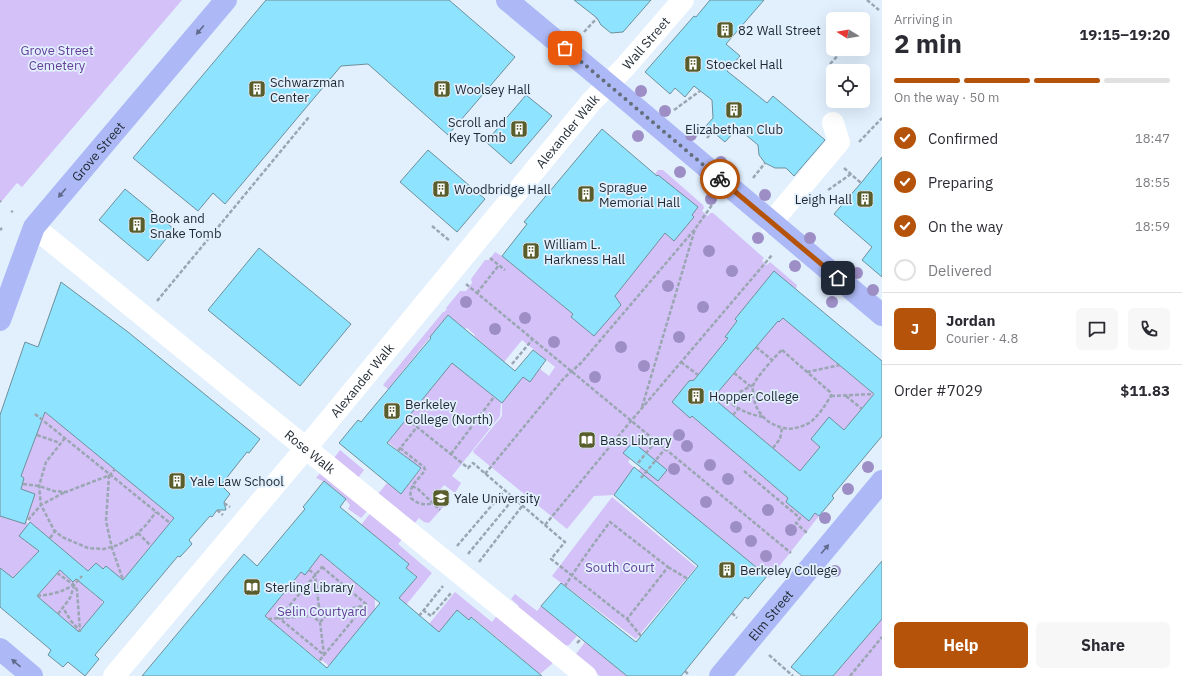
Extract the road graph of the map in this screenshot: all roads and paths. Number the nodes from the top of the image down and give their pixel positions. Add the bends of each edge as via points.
1 (226, 0) edge
2 (507, 0) edge
3 (683, 0) edge
4 (868, 0) edge
5 (879, 10) dead end
6 (597, 18) dead end
7 (584, 32) dead end
8 (837, 56) edge
9 (830, 64) dead end
10 (608, 84) junction
11 (700, 91) dead end
12 (674, 110) dead end
13 (309, 117) dead end
14 (833, 123) dead end
15 (713, 131) dead end
16 (707, 138) dead end
17 (765, 163) dead end
18 (843, 167) dead end
19 (753, 178) dead end
20 (861, 183) dead end
21 (712, 205) dead end
22 (771, 223) junction
23 (34, 227) junction
24 (695, 228) junction
25 (772, 255) dead end
26 (499, 266) dead end
27 (451, 272) junction
28 (169, 284) dead end
29 (477, 293) junction
30 (882, 315) edge
31 (0, 320) edge
32 (532, 340) junction
33 (756, 347) dead end
34 (772, 360) junction
35 (681, 362) junction
36 (512, 364) dead end
37 (840, 365) dead end
38 (571, 371) junction
39 (806, 372) junction
40 (734, 373) dead end
41 (698, 374) dead end
42 (752, 386) junction
43 (718, 393) dead end
44 (874, 394) dead end
45 (831, 396) junction
46 (845, 396) junction
47 (494, 397) dead end
48 (722, 397) junction
49 (642, 409) junction
50 (738, 409) junction
51 (862, 409) dead end
52 (35, 414) dead end
53 (733, 415) dead end
54 (764, 417) junction
55 (407, 418) dead end
56 (631, 421) junction
57 (417, 427) junction
58 (782, 428) junction
59 (37, 435) dead end
60 (65, 438) junction
61 (656, 441) junction
62 (60, 443) junction
63 (306, 448) junction
64 (400, 448) junction
65 (772, 448) dead end
66 (665, 449) junction
67 (398, 451) dead end
68 (451, 454) junction
69 (638, 463) dead end
70 (115, 469) dead end
71 (744, 471) dead end
72 (485, 474) junction
73 (110, 475) junction
74 (641, 478) dead end
75 (882, 481) edge
76 (22, 484) dead end
77 (39, 486) junction
78 (412, 486) junction
79 (505, 490) junction
80 (66, 492) junction
81 (514, 498) junction
82 (439, 500) dead end
83 (433, 504) junction
84 (40, 505) junction
85 (523, 506) junction
86 (440, 510) dead end
87 (156, 512) junction
88 (28, 520) dead end
89 (170, 523) dead end
90 (545, 525) junction
91 (491, 526) dead end
92 (55, 531) junction
93 (138, 533) junction
94 (807, 533) dead end
95 (50, 538) dead end
96 (112, 546) junction
97 (151, 546) dead end
98 (791, 553) dead end
99 (444, 561) junction
100 (668, 567) junction
101 (309, 570) dead end
102 (57, 573) dead end
103 (315, 574) junction
104 (82, 576) dead end
105 (572, 576) junction
106 (688, 579) dead end
107 (123, 580) dead end
108 (445, 583) dead end
109 (461, 583) junction
110 (74, 585) junction
111 (565, 586) dead end
112 (37, 596) dead end
113 (366, 604) junction
114 (319, 607) junction
115 (63, 608) junction
116 (423, 610) junction
117 (732, 613) dead end
118 (58, 614) dead end
119 (328, 614) junction
120 (312, 616) junction
121 (419, 616) dead end
122 (279, 618) junction
123 (737, 618) dead end
124 (268, 619) dead end
125 (627, 620) junction
126 (320, 622) junction
127 (641, 636) dead end
128 (882, 637) edge
129 (0, 649) edge
130 (324, 655) junction
131 (769, 655) dead end
132 (319, 661) dead end
133 (685, 671) dead end
134 (689, 675) edge
135 (32, 676) edge
136 (114, 676) edge
137 (586, 676) edge
138 (720, 676) edge
139 (793, 676) edge
140 (850, 676) edge

1 -> 23 main road, Grove Street
2 - 10 main road
3 - 10 street, Wall Street
4 - 5 path
6 - 7 path
8 - 9 path
10 - 22 main road
10 - 27 street, Alexander Walk
11 - 12 path
13 - 28 path
14 - 22 street via 839,142
15 - 16 path
17 - 19 path
18 - 20 path
21 - 24 path
22 - 30 main road
23 - 31 main road, Grove Street
23 - 63 street, Rose Walk
24 - 38 path via 581,363
24 - 49 path
25 - 35 path
26 - 29 path
27 - 29 path
27 - 63 street, Alexander Walk
29 - 32 path
32 - 36 path
32 - 38 path
33 - 34 path
34 - 39 path via 782,350
34 - 42 path
35 - 41 path
35 - 49 path
37 - 39 path
38 - 56 path
38 - 72 path
39 - 45 path via 830,392
40 - 42 path
42 - 48 path
42 - 54 path via 753,401
43 - 48 path
44 - 46 path
45 - 46 path
45 - 58 path via 809,423
46 - 51 path
47 - 68 path
48 - 50 path
49 - 56 path
50 - 53 path
50 - 54 path via 749,415
52 - 60 path
54 - 58 path
55 - 57 path
56 - 61 path
56 - 90 path
57 - 64 path
57 - 68 path
58 - 65 path via 780,439
59 - 62 path
60 - 62 path
60 - 73 path
61 - 66 path
61 - 69 path
62 - 77 path via 46,462
63 - 99 street, Rose Walk
63 - 136 street, Alexander Walk
64 - 67 path
64 - 78 path via 425,470
66 - 74 path
66 - 98 path
68 - 72 path via 468,468 473,463
70 - 73 path
71 - 94 path via 800,518 796,523
72 - 79 path
73 - 80 path
73 - 87 path
73 - 96 path via 106,521
138 -> 75 main road, Elm Street
76 - 77 path
77 - 80 path
77 - 84 path
78 - 83 path
78 - 83 path via 411,498 424,504
79 - 81 path
79 - 99 path
80 - 84 path
81 - 85 path
81 - 91 path
82 - 83 path
83 - 86 path
84 - 88 path
84 - 92 path
85 - 90 path
85 - 109 path
87 - 89 path
87 - 93 path
90 - 105 path via 565,542 551,559
92 - 95 path
92 - 96 path via 62,537 88,548 104,549
93 - 96 path
93 - 97 path
96 - 107 path
99 - 109 street, Rose Walk
100 - 105 path via 610,522
100 - 106 path
100 - 125 path
101 - 103 path
102 - 110 path
103 - 113 path via 322,567
103 - 114 path
103 - 122 path
104 - 110 path
105 - 111 path
105 - 125 path
108 - 116 path
109 - 116 path via 431,616
109 - 137 street, Rose Walk
110 - 112 path via 52,594
110 - 115 path via 70,598
110 - 115 path via 77,590 80,631
113 - 119 path
113 - 130 path
114 - 119 path
114 - 120 path
115 - 118 path
116 - 121 path
117 - 123 path
119 - 126 path
120 - 122 path
120 - 126 path
122 - 124 path
122 - 130 path
125 - 127 path
126 - 130 path
128 - 140 path
135 -> 129 main road
130 - 132 path
131 - 139 path
133 - 134 path

